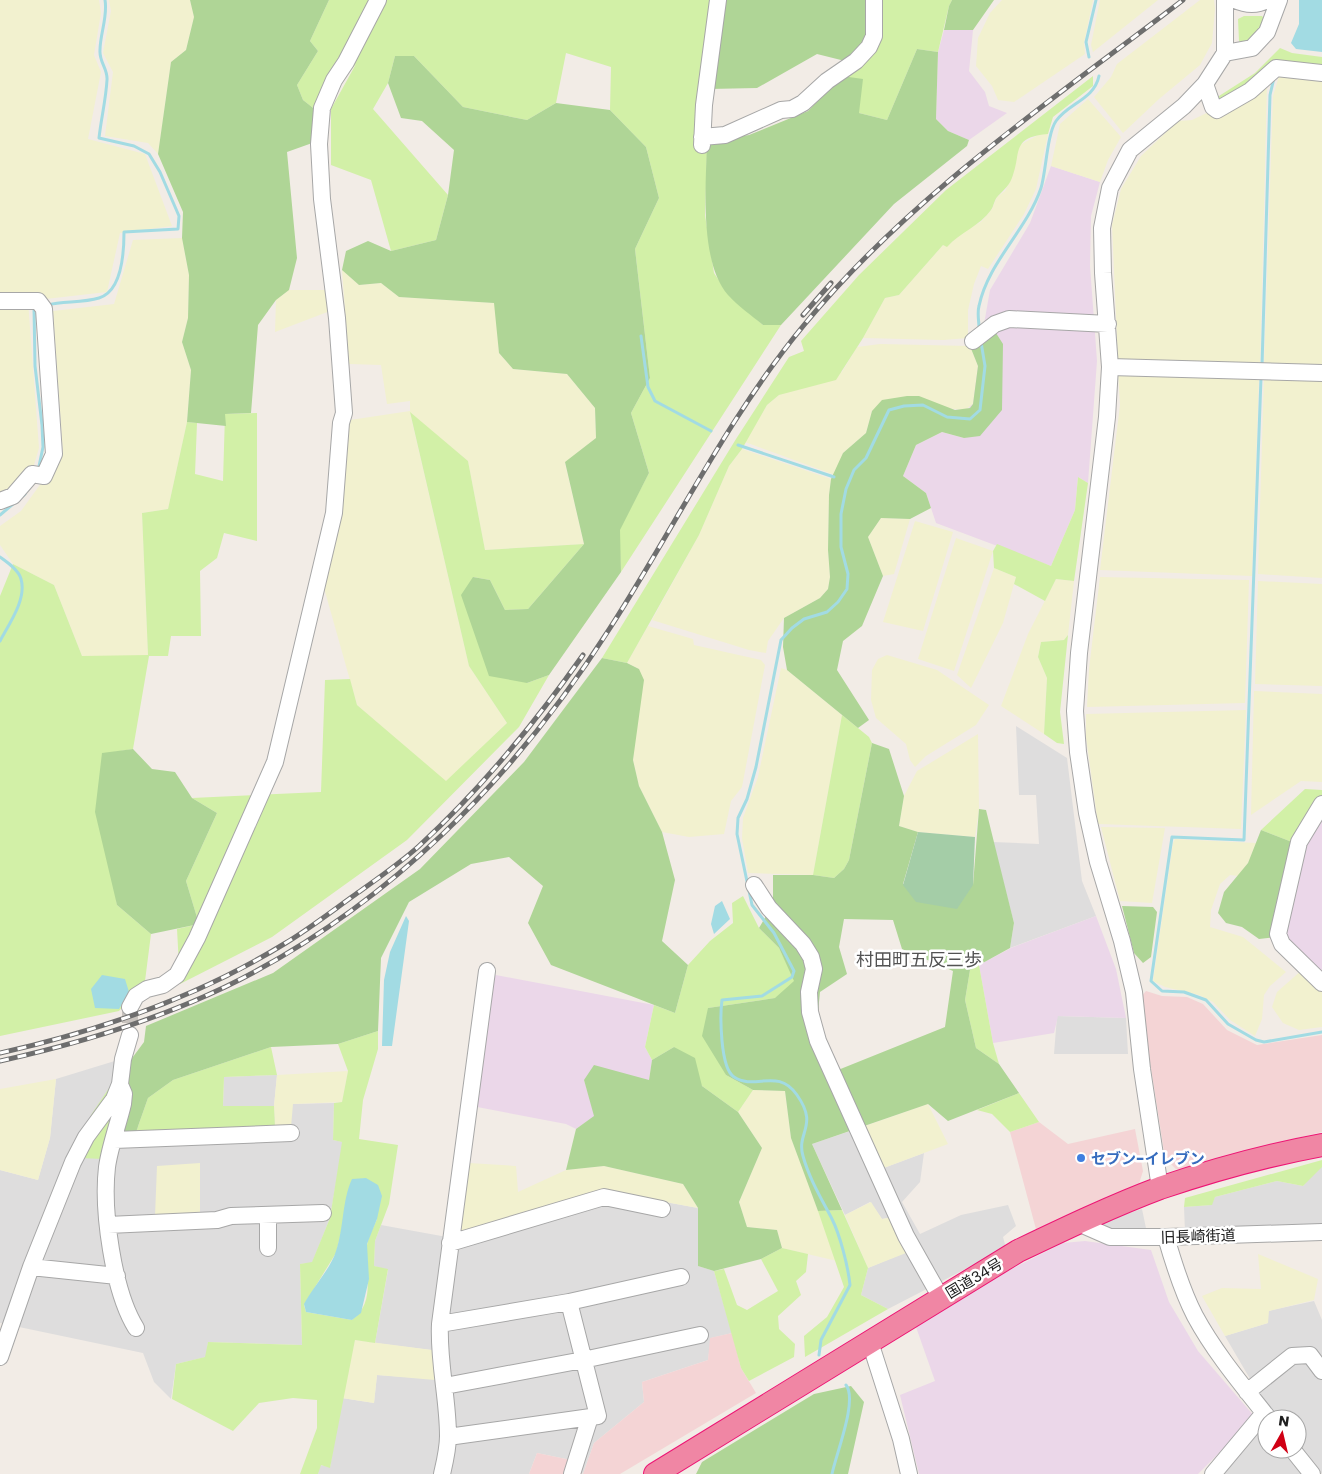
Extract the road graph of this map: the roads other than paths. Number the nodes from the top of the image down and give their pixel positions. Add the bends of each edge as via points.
1 (378, 0) edge
2 (718, 0) edge
3 (874, 0) edge
4 (1226, 0) edge
5 (1235, 0) edge
6 (1267, 0) edge
7 (1279, 0) edge
8 (1225, 53) junction
9 (1322, 73) edge
10 (1205, 84) junction
11 (0, 301) edge
12 (1108, 324) junction
13 (979, 338) dead end
14 (1110, 367) junction
15 (1322, 374) edge
16 (0, 501) edge
17 (1322, 804) edge
18 (754, 885) dead end
19 (487, 971) dead end
20 (1322, 983) edge
21 (130, 1006) dead end
22 (130, 1035) tunnel mouth
23 (120, 1084) junction
24 (291, 1133) dead end
25 (114, 1140) junction
26 (1322, 1145) edge
27 (1160, 1188) junction
28 (662, 1209) dead end
29 (323, 1213) dead end
30 (268, 1214) junction
31 (1078, 1223) junction
32 (108, 1225) junction
33 (1322, 1232) edge
34 (1166, 1238) junction
35 (450, 1243) junction
36 (268, 1248) dead end
37 (31, 1267) junction
38 (118, 1276) junction
39 (681, 1277) dead end
40 (941, 1298) junction
41 (568, 1302) junction
42 (440, 1324) junction
43 (136, 1328) dead end
44 (700, 1334) dead end
45 (870, 1342) junction
46 (0, 1357) edge
47 (583, 1360) junction
48 (1322, 1371) edge
49 (445, 1386) junction
50 (1247, 1392) junction
51 (1260, 1409) edge
52 (590, 1417) junction
53 (1257, 1426) edge
54 (448, 1437) junction
55 (1300, 1459) edge
56 (683, 1466) edge
57 (442, 1474) edge
58 (572, 1474) edge
59 (654, 1474) edge
60 (909, 1474) edge
61 (1213, 1474) edge
62 (1312, 1474) edge

1 - 21 street via 322,108 319,144 322,199 337,318 344,413 334,513 288,715 275,762 197,938 177,975 163,985 136,996
2 - 3 street via 702,141 725,135 781,110 792,109 856,61 874,36
4 - 8 street
5 - 6 street via 1245,5
7 - 8 street via 1266,32 1252,48
8 - 10 street
9 - 10 street via 1276,68 1250,91 1217,110
10 - 12 street via 1184,106 1130,150 1116,173 1102,228
11 - 16 street via 41,305 54,454 38,475 13,496
12 - 13 street via 1009,319 995,324
12 - 14 street
14 - 15 street
14 - 27 street via 1075,711 1087,813 1134,992
17 - 20 street via 1299,842 1278,934 1282,944
18 - 40 street via 769,908 811,957 814,969 808,992 818,1041 906,1236
19 - 35 street
22 - 23 street via 122,1059
23 - 25 street via 123,1104
23 - 37 street via 114,1099 86,1137 73,1162
24 - 25 street
25 - 32 street via 105,1192
26 - 27 highway, 国道34号 via 1279,1153
27 - 31 highway, 国道34号
28 - 35 street via 604,1197
29 - 30 street
30 - 32 street
30 - 36 street
31 - 34 street, 旧長崎街道 via 1110,1237
31 - 40 highway, 国道34号 via 1018,1252
32 - 38 street
33 - 34 street, 旧長崎街道
34 - 50 street via 1178,1278 1195,1316
35 - 42 street
37 - 38 street
37 - 46 street
38 - 43 street
39 - 41 street
40 - 45 highway, 国道34号
41 - 42 street
41 - 47 street
42 - 49 street via 438,1347
44 - 47 street
45 - 56 highway, 国道34号
45 - 60 street
47 - 49 street
47 - 52 street via 598,1416
48 - 50 street via 1310,1354 1292,1356
49 - 54 street
50 - 51 street
52 - 54 street
52 - 58 street
53 - 61 street
54 - 57 street
55 - 62 street
56 - 59 highway, 国道34号

